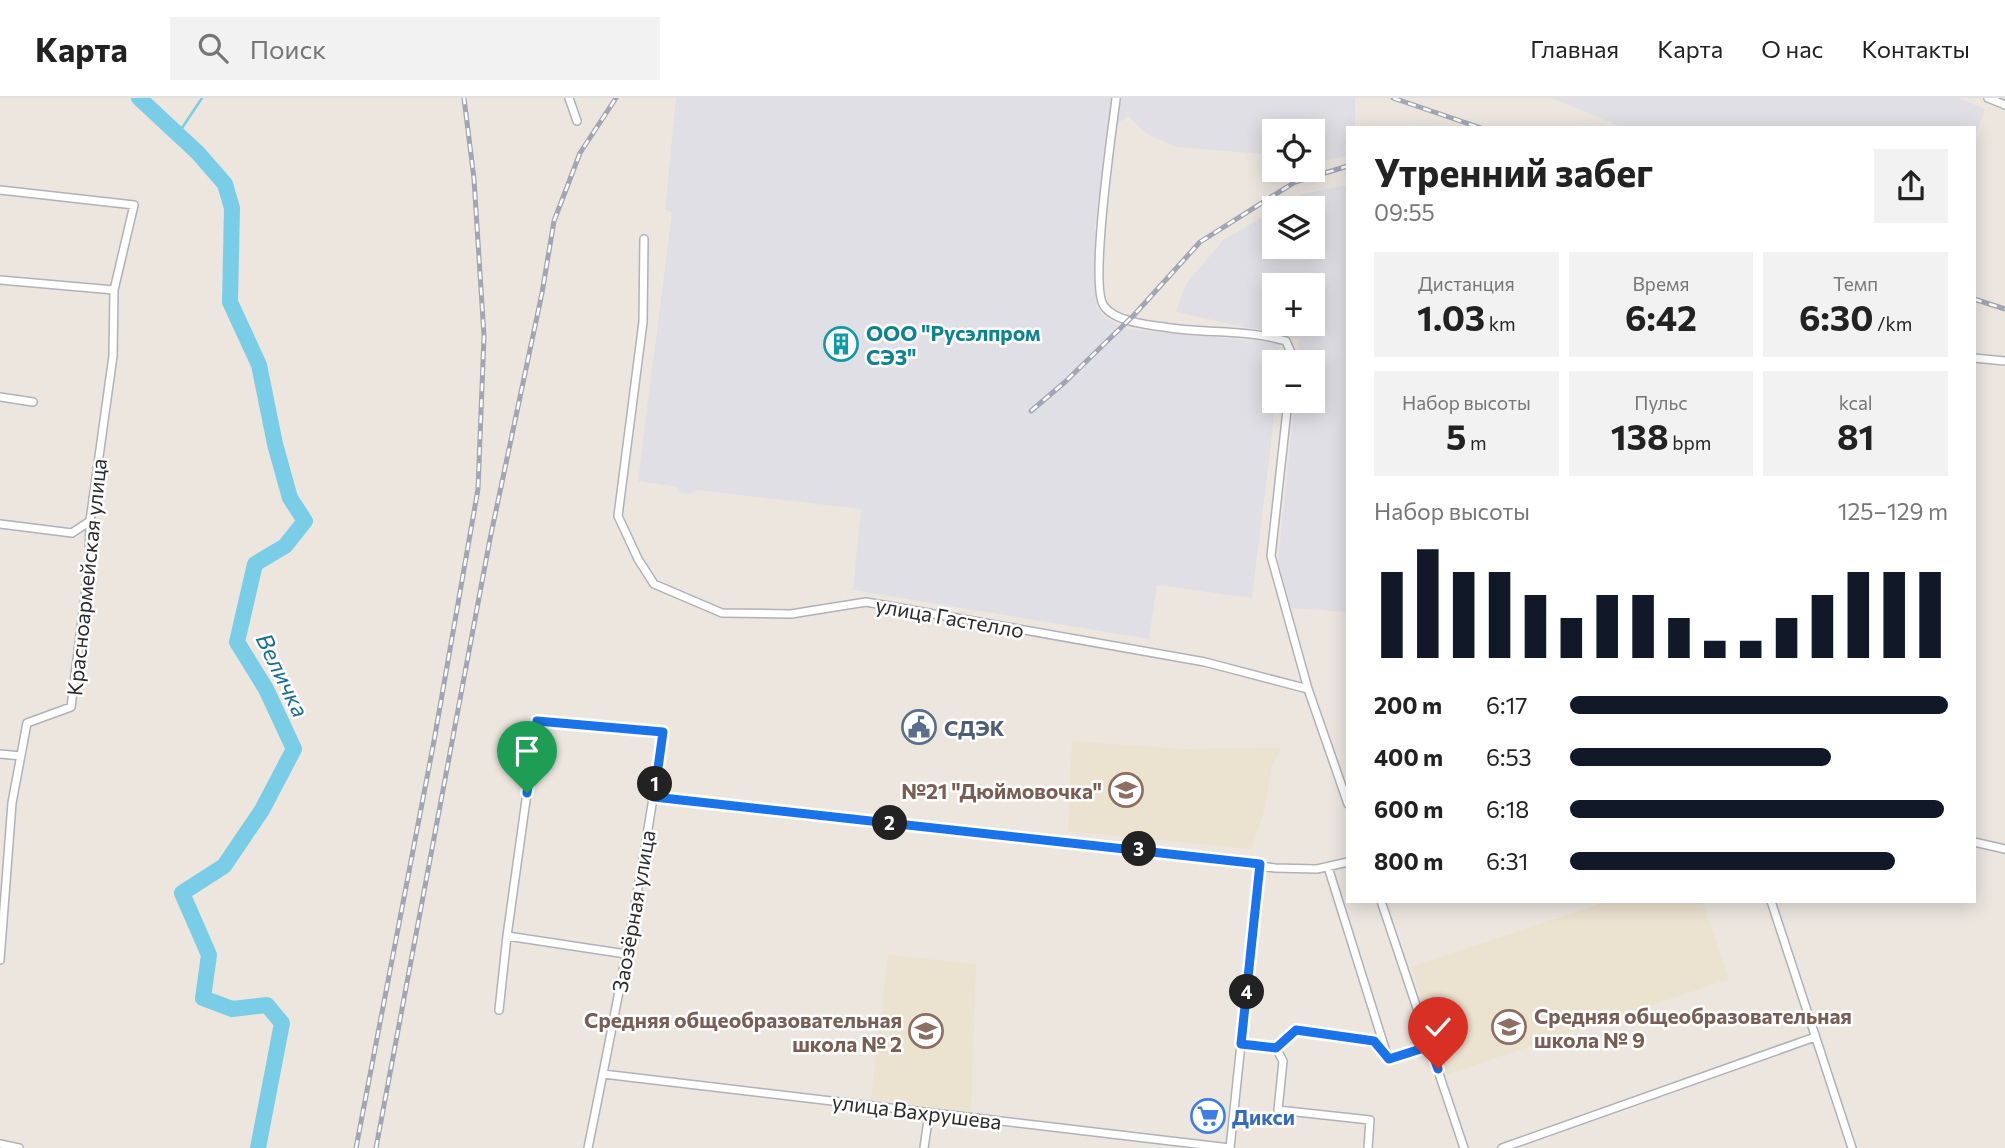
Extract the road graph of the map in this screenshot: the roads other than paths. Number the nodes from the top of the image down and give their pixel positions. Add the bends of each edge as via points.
1 (569, 98) edge
2 (1988, 98) edge
3 (1116, 99) edge
4 (2005, 105) edge
5 (577, 121) dead end
6 (0, 190) edge
7 (644, 239) dead end
8 (0, 280) edge
9 (114, 290) junction
10 (1290, 350) edge
11 (1976, 358) edge
12 (2005, 361) edge
13 (0, 397) edge
14 (33, 402) dead end
15 (1286, 413) edge
16 (90, 521) junction
17 (0, 524) edge
18 (1308, 689) junction
19 (0, 754) edge
20 (21, 756) junction
21 (654, 797) junction
22 (1346, 798) edge
23 (1976, 842) edge
24 (2005, 849) edge
25 (1346, 862) edge
26 (1260, 864) junction
27 (1328, 867) junction
28 (1382, 903) edge
29 (1772, 903) edge
30 (507, 936) junction
31 (626, 954) junction
32 (0, 960) edge
33 (499, 1010) dead end
34 (1815, 1037) junction
35 (1241, 1044) junction
36 (1430, 1046) junction
37 (1276, 1048) junction
38 (1389, 1059) junction
39 (603, 1074) junction
40 (929, 1113) junction
41 (0, 1144) edge
42 (19, 1148) edge
43 (587, 1148) edge
44 (924, 1148) edge
45 (1230, 1148) edge
46 (1368, 1148) edge
47 (1464, 1148) edge
48 (1502, 1148) edge
49 (1852, 1148) edge

1 - 5 street
2 - 4 street
3 - 10 street via 1100,235 1104,308 1163,327 1266,335 1286,341
6 - 9 street, Красноармейская улица via 134,205
7 - 18 street, улица Гастелло via 643,322 618,516 654,584 722,613 791,614 866,602 1205,662
8 - 9 street
9 - 16 street, Красноармейская улица via 113,356
11 - 12 street
13 - 14 street
15 - 18 street via 1271,556
16 - 17 street via 72,533
16 - 20 street, Красноармейская улица via 71,707 27,723
18 - 22 street
19 - 20 street
20 - 32 street, Красноармейская улица via 12,803
21 - 26 street
21 - 30 street, Заозёрная улица via 663,732 537,721
21 - 31 street, Заозёрная улица
23 - 24 street
25 - 27 street
26 - 27 street
26 - 35 street
27 - 38 street
28 - 36 street
29 - 34 street
30 - 31 street
30 - 33 street
31 - 39 street, Заозёрная улица
34 - 48 street
34 - 49 street
35 - 37 street
35 - 45 street
36 - 38 street
36 - 47 street
37 - 38 street via 1296,1030 1374,1041
37 - 46 street via 1283,1061 1278,1110 1370,1120
39 - 40 street, улица Вахрушева
39 - 43 street, Заозёрная улица
40 - 44 street
40 - 45 street, улица Вахрушева
41 - 42 street

